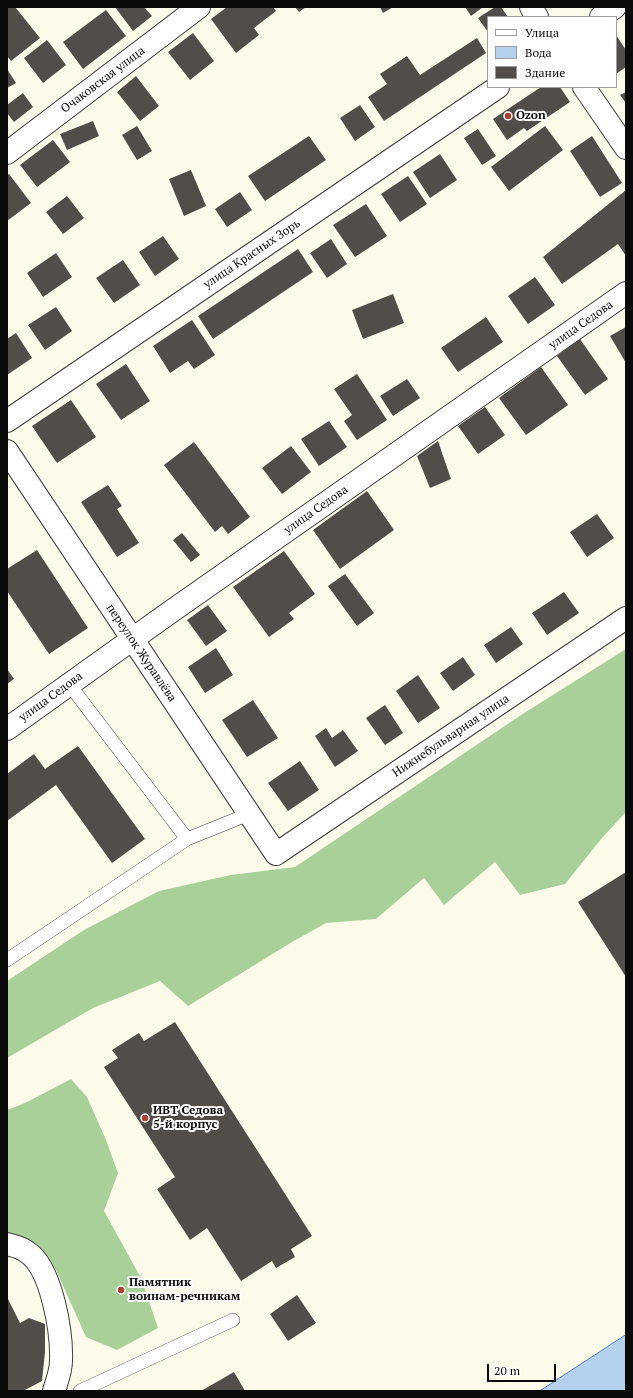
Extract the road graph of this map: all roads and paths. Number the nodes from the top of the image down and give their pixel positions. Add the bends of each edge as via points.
1 (199, 7) edge
2 (531, 7) edge
3 (615, 7) edge
4 (536, 16) edge
5 (602, 16) edge
6 (497, 88) edge
7 (585, 88) edge
8 (626, 148) edge
9 (7, 153) edge
10 (626, 293) edge
11 (7, 421) edge
12 (7, 452) edge
13 (626, 618) edge
14 (132, 640) junction
15 (69, 684) junction
16 (7, 729) edge
17 (249, 814) junction
18 (187, 839) junction
19 (276, 854) joint
20 (7, 960) edge
21 (7, 1244) edge
22 (233, 1320) dead end
23 (54, 1391) edge
24 (81, 1391) edge

1 - 9 street, Очаковская улица
2 - 4 street
3 - 5 street
6 - 11 street, улица Красных Зорь
7 - 8 street
10 - 14 street, улица Седова
12 - 14 street, переулок Журавлёва
13 - 19 street, Нижнебульварная улица
14 - 15 street, улица Седова
14 - 17 street, переулок Журавлёва
15 - 16 street, улица Седова
15 - 18 lane
17 - 18 lane
17 - 19 street, переулок Журавлёва
18 - 20 lane
21 - 23 street via 28,1252 41,1267 50,1290 60,1336 61,1362
22 - 24 lane

